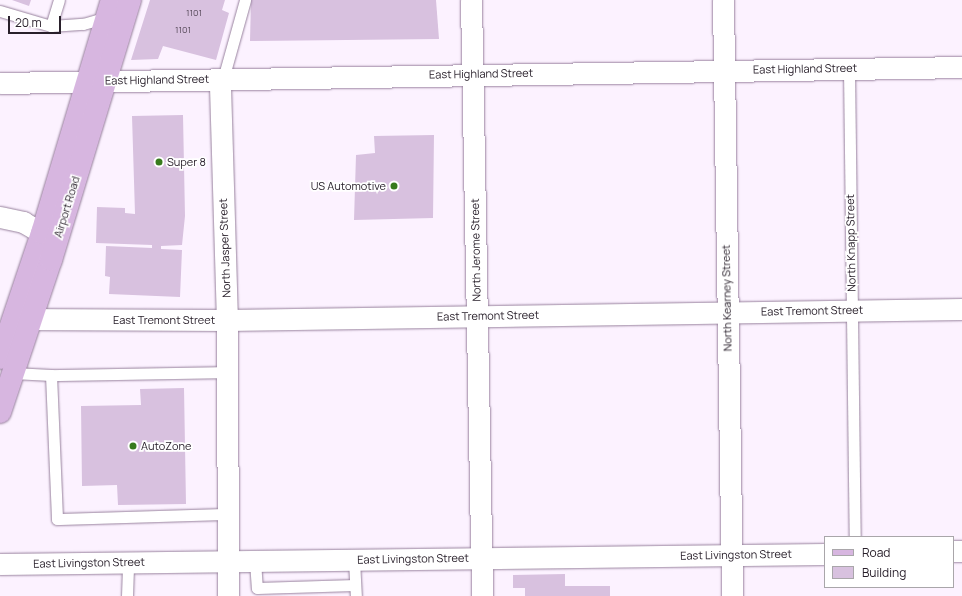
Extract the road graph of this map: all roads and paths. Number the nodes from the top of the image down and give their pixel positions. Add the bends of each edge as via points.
1 (59, 0) edge
2 (130, 0) edge
3 (245, 0) edge
4 (471, 0) edge
5 (723, 0) edge
6 (110, 9) edge
7 (0, 11) edge
8 (51, 26) junction
9 (962, 67) edge
10 (849, 69) junction
11 (724, 70) junction
12 (474, 74) junction
13 (222, 79) junction
14 (97, 80) junction
15 (0, 83) edge
16 (0, 217) edge
17 (42, 233) junction
18 (962, 309) edge
19 (851, 311) junction
20 (727, 313) junction
21 (477, 316) junction
22 (22, 320) junction
23 (227, 320) junction
24 (7, 366) edge
25 (227, 372) junction
26 (51, 375) junction
27 (0, 412) edge
28 (227, 514) junction
29 (856, 536) edge
30 (824, 554) edge
31 (731, 555) junction
32 (481, 558) junction
33 (354, 560) junction
34 (255, 561) junction
35 (227, 562) junction
36 (128, 563) junction
37 (0, 564) edge
38 (356, 590) edge
39 (127, 596) edge
40 (228, 596) edge
41 (482, 596) edge
42 (732, 596) edge

1 - 8 lane
2 - 14 main road, Airport Road
3 - 13 lane, North Jasper Street
4 - 12 street, North Jerome Street
5 - 11 street, North Kearney Street
6 - 8 lane via 84,24
6 - 14 main road, Airport Road
7 - 8 lane
9 - 10 street, East Highland Street
10 - 11 street, East Highland Street
10 - 19 lane, North Knapp Street
11 - 12 street, East Highland Street
11 - 20 street, North Kearney Street
12 - 13 street, East Highland Street
12 - 21 street, North Jerome Street
13 - 14 street, East Highland Street
13 - 23 street, North Jasper Street via 220,86
14 - 15 street, East Highland Street
14 - 17 main road, Airport Road
14 - 22 main road, Airport Road
16 - 17 street via 23,222
17 - 22 main road, Airport Road
18 - 19 street, East Tremont Street
19 - 20 street, East Tremont Street
19 - 29 lane, North Knapp Street
20 - 21 street, East Tremont Street
20 - 31 street, North Kearney Street
21 - 23 street, East Tremont Street
21 - 32 street, North Jerome Street
22 - 23 street, East Tremont Street
22 - 24 main road, Airport Road
23 - 25 street, North Jasper Street
24 - 26 lane
24 - 27 main road, Airport Road
25 - 26 lane
25 - 28 street, North Jasper Street
26 - 28 lane via 57,519
28 - 35 street, North Jasper Street
30 - 31 street, East Livingston Street
31 - 32 street, East Livingston Street
31 - 42 street, North Kearney Street
32 - 33 street, East Livingston Street
32 - 41 street, North Jerome Street
33 - 34 street, East Livingston Street
33 - 38 lane
34 - 35 street, East Livingston Street
34 - 38 lane via 257,588
35 - 36 street, East Livingston Street
35 - 40 street, North Jasper Street
36 - 37 street, East Livingston Street
36 - 39 lane

